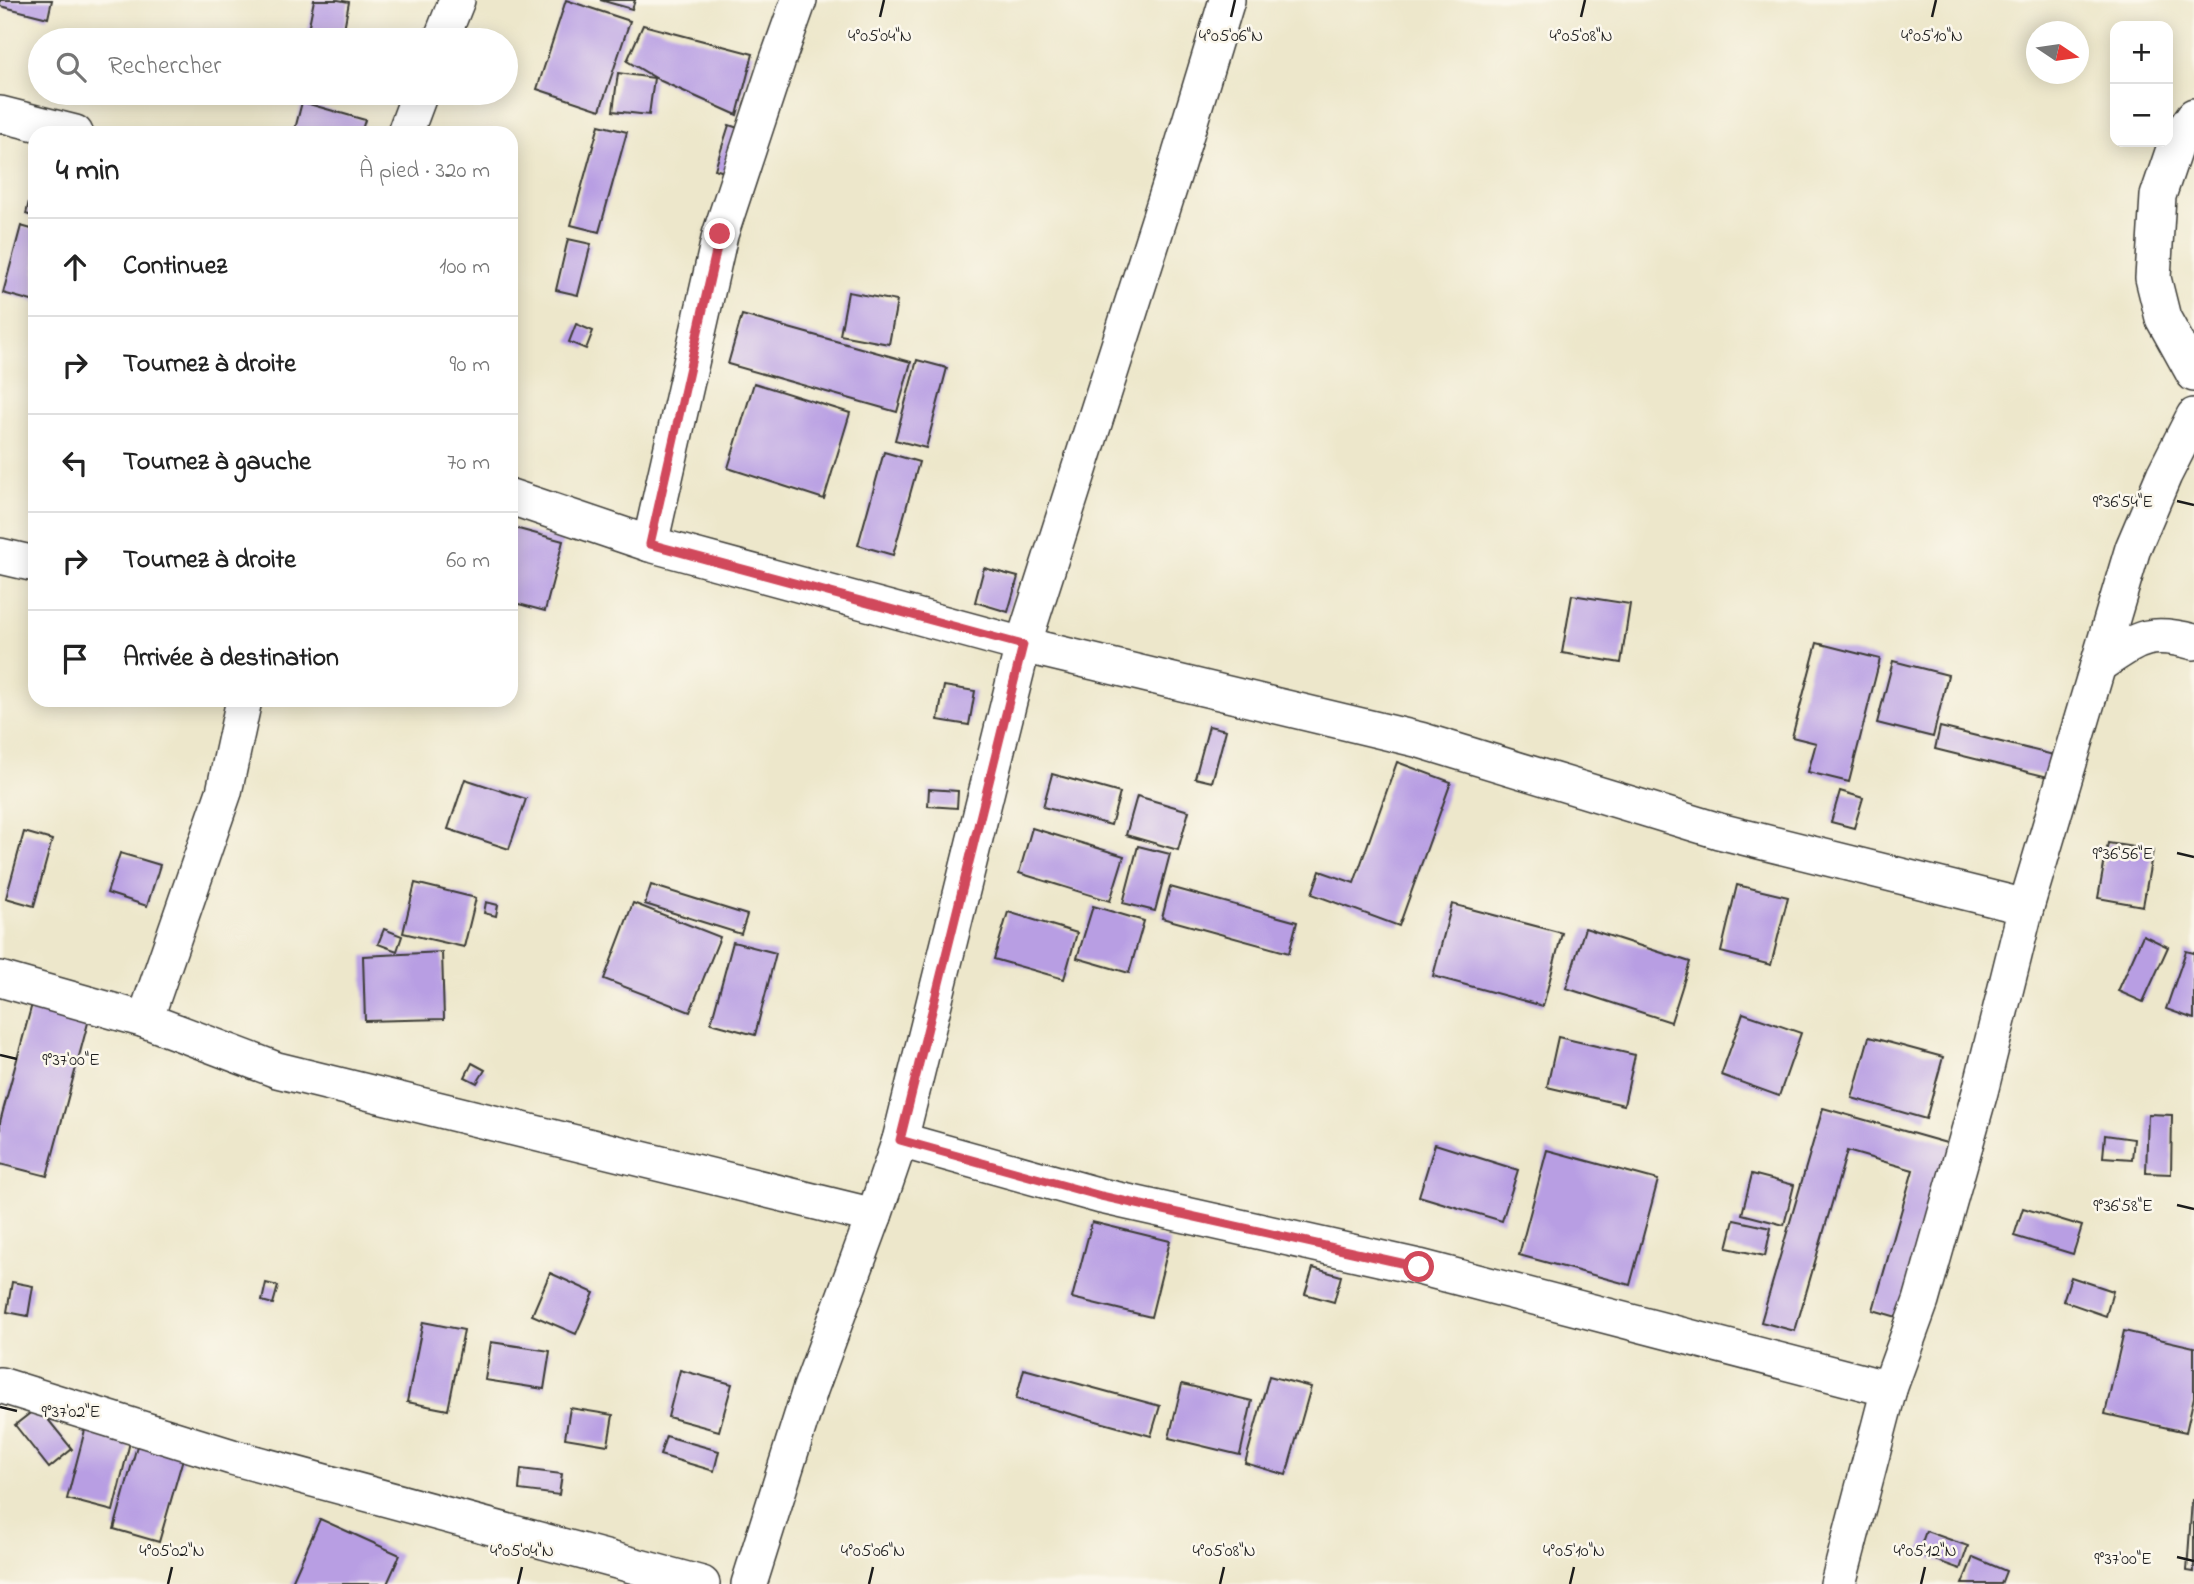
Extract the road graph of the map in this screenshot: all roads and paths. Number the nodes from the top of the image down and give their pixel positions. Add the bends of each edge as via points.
1 (457, 0) edge
2 (799, 0) edge
3 (1227, 0) edge
4 (446, 28) edge
5 (416, 105) edge
6 (0, 114) edge
7 (2194, 116) edge
8 (47, 126) edge
9 (408, 126) edge
10 (2194, 374) edge
11 (2194, 416) edge
12 (518, 499) edge
13 (650, 544) junction
14 (0, 556) edge
15 (28, 562) edge
16 (2194, 642) edge
17 (1023, 645) junction
18 (2098, 665) junction
19 (242, 707) edge
20 (2026, 907) junction
21 (0, 979) edge
22 (145, 1020) junction
23 (900, 1140) junction
24 (874, 1216) junction
25 (0, 1385) edge
26 (1889, 1389) junction
27 (702, 1584) edge
28 (750, 1584) edge
29 (1838, 1584) edge

1 - 4 street
2 - 13 street via 720,234
3 - 17 street
5 - 9 street
6 - 8 street
7 - 10 street via 2177,140 2158,196 2153,278 2163,318
11 - 18 street via 2133,548
12 - 13 street
13 - 17 street
14 - 15 street
16 - 18 street via 2157,635 2138,639
17 - 20 street via 1420,740 1719,831
17 - 23 street
18 - 20 street
19 - 22 street via 224,792
20 - 26 street via 1925,1288
21 - 22 street
22 - 24 street via 277,1070
23 - 24 street
23 - 26 street via 1101,1196 1419,1267
24 - 28 street via 810,1390
25 - 27 street via 232,1457
26 - 29 street

